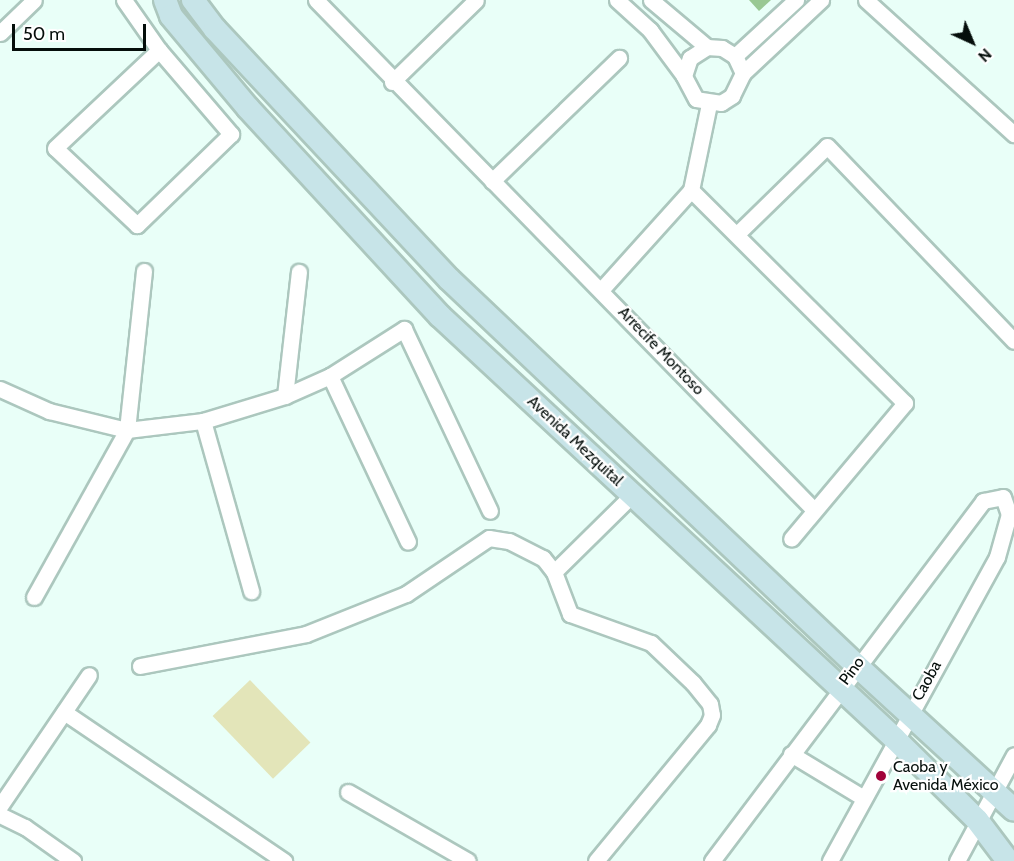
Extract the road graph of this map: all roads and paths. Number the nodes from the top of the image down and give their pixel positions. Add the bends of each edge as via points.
1 (34, 0) edge
2 (124, 0) edge
3 (165, 0) edge
4 (194, 0) edge
5 (316, 0) edge
6 (476, 0) edge
7 (617, 0) edge
8 (651, 0) edge
9 (796, 0) edge
10 (821, 0) edge
11 (866, 0) edge
12 (0, 33) edge
13 (707, 47) junction
14 (159, 50) junction
15 (735, 56) junction
16 (619, 58) dead end
17 (743, 73) junction
18 (684, 76) junction
19 (392, 82) junction
20 (709, 104) junction
21 (1014, 134) edge
22 (492, 181) junction
23 (692, 190) junction
24 (738, 233) junction
25 (144, 271) dead end
26 (299, 272) dead end
27 (601, 290) junction
28 (1014, 341) edge
29 (330, 376) junction
30 (0, 388) edge
31 (285, 396) junction
32 (203, 421) junction
33 (127, 430) junction
34 (632, 495) junction
35 (1003, 497) joint
36 (814, 510) junction
37 (490, 511) dead end
38 (790, 539) dead end
39 (408, 542) dead end
40 (554, 572) junction
41 (251, 591) dead end
42 (34, 597) dead end
43 (856, 665) junction
44 (140, 666) dead end
45 (89, 675) dead end
46 (840, 687) junction
47 (64, 712) junction
48 (909, 713) junction
49 (895, 739) junction
50 (791, 754) junction
51 (1014, 755) edge
52 (995, 790) junction
53 (348, 792) dead end
54 (862, 797) junction
55 (2, 801) edge
56 (1014, 810) edge
57 (0, 815) edge
58 (977, 820) junction
59 (25, 827) junction
60 (73, 861) edge
61 (284, 861) edge
62 (468, 861) edge
63 (596, 861) edge
64 (712, 861) edge
65 (830, 861) edge
66 (957, 861) edge
67 (1008, 861) edge

1 - 12 street
2 - 14 street
3 - 34 main road, Avenida Mezquital via 171,16 248,108 440,316
4 - 43 main road, Avenida Mezquital via 214,29 449,279
5 - 19 street, Arrecife Montoso
6 - 19 street
7 - 18 street via 650,30
8 - 13 street
9 - 15 street
10 - 17 street
11 - 21 street
13 - 15 street via 722,48
13 - 18 street via 690,57
14 - 14 street via 231,134 137,225 55,148
15 - 17 street
16 - 22 street
17 - 20 street via 732,96
18 - 20 street via 696,99
19 - 22 street, Arrecife Montoso
20 - 23 street
22 - 27 street, Arrecife Montoso
23 - 24 street
23 - 27 street
24 - 28 street via 828,146
24 - 36 street via 905,403
25 - 33 street
26 - 31 street
27 - 36 street, Arrecife Montoso
29 - 31 street
29 - 37 street via 404,329
29 - 39 street
30 - 33 street via 49,411
31 - 32 street
32 - 33 street
32 - 41 street
33 - 42 street
34 - 40 street
34 - 46 main road, Avenida Mezquital
35 - 43 street, Pino via 983,501
35 - 48 street, Caoba via 1009,514 997,557
36 - 38 street
40 - 44 street via 543,558 509,541 489,538 406,594 306,634
40 - 63 street via 570,614 651,643 693,683 710,704 712,715
43 - 46 street, Pino
43 - 48 main road, Avenida Mezquital
45 - 47 street
46 - 49 main road, Avenida Mezquital
46 - 50 street, Pino
47 - 55 street
47 - 61 street
48 - 49 street, Caoba
48 - 52 main road, Avenida Mezquital
49 - 54 street, Caoba
49 - 58 main road, Avenida Mezquital
50 - 54 street
50 - 64 street, Pino
51 - 52 street
52 - 56 main road, Avenida Mezquital
52 - 58 street
53 - 62 street
54 - 65 street, Caoba
55 - 59 street
57 - 59 street
58 - 66 street
58 - 67 main road, Avenida Mezquital
59 - 60 street

